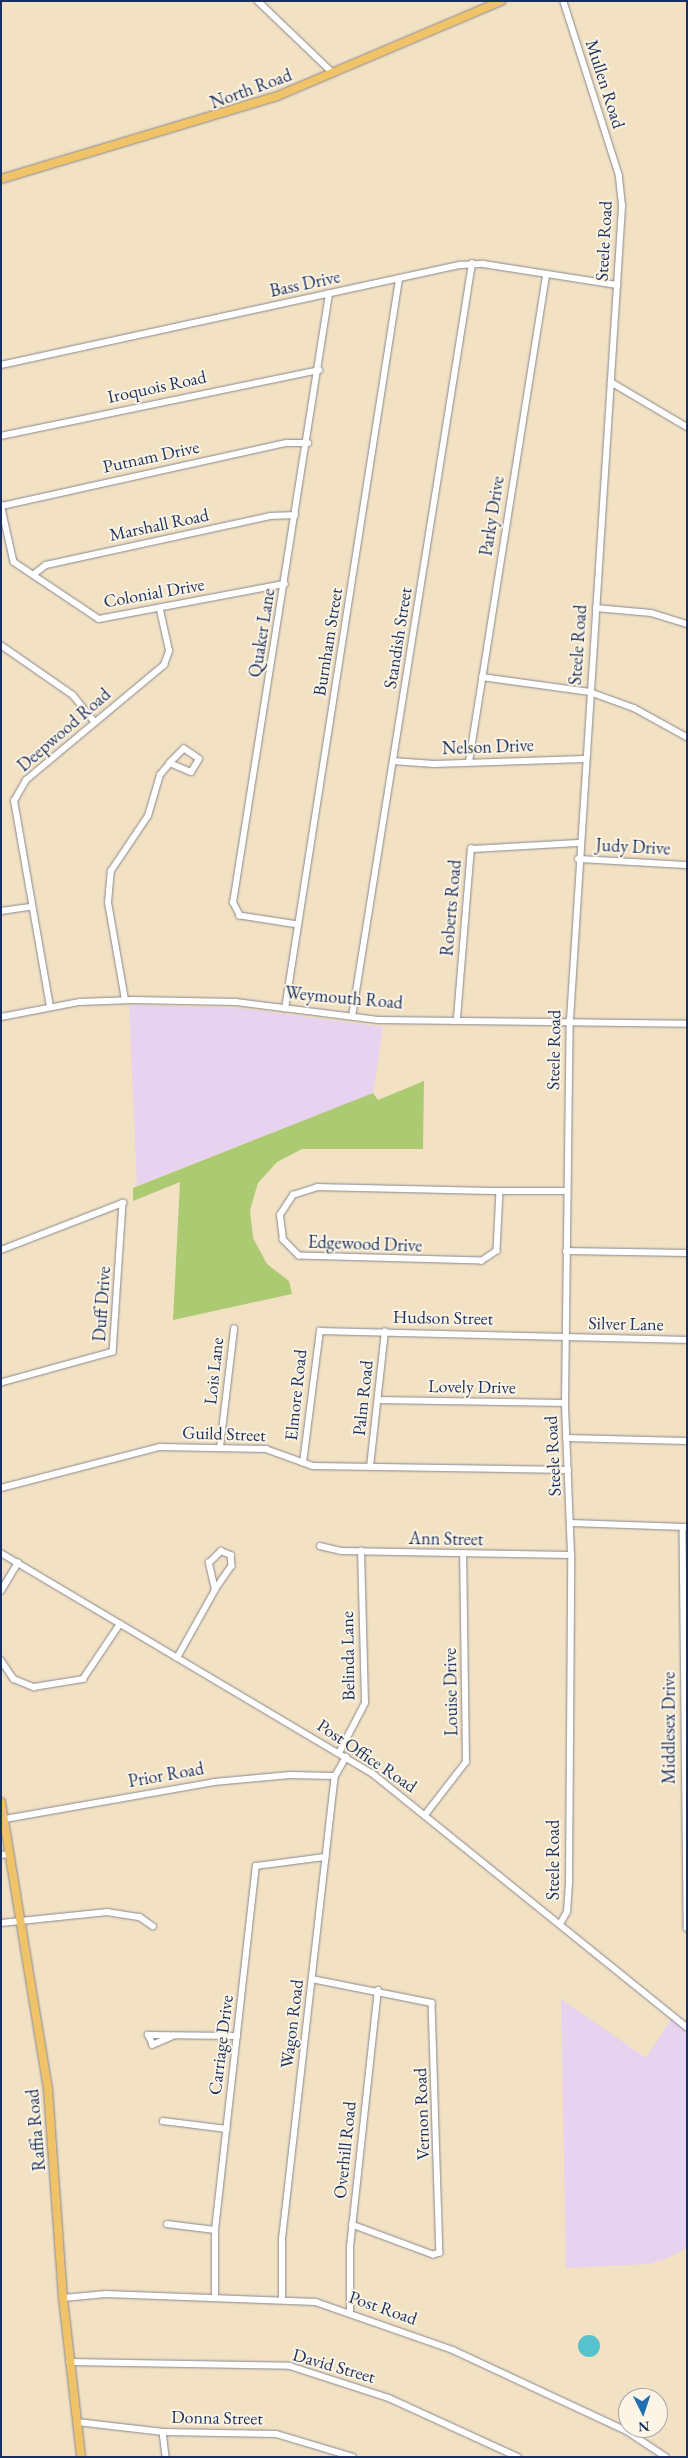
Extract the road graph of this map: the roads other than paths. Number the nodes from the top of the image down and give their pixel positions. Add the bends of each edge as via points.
1 (258, 1) edge
2 (501, 1) edge
3 (563, 1) edge
4 (333, 73) junction
5 (619, 176) joint
6 (1, 179) edge
7 (472, 264) junction
8 (546, 275) junction
9 (399, 279) junction
10 (618, 285) junction
11 (329, 294) junction
12 (1, 365) edge
13 (319, 370) junction
14 (611, 382) junction
15 (687, 427) edge
16 (1, 436) edge
17 (308, 443) junction
18 (2, 505) edge
19 (295, 515) junction
20 (33, 574) junction
21 (285, 584) junction
22 (596, 608) junction
23 (160, 610) junction
24 (687, 624) edge
25 (1, 645) edge
26 (482, 677) junction
27 (590, 692) junction
28 (95, 722) junction
29 (687, 737) edge
30 (584, 759) junction
31 (393, 761) junction
32 (469, 762) junction
33 (170, 763) junction
34 (579, 843) junction
35 (578, 859) junction
36 (687, 865) edge
37 (30, 906) junction
38 (1, 912) edge
39 (298, 925) junction
40 (125, 1000) junction
41 (50, 1007) junction
42 (286, 1009) junction
43 (1, 1017) edge
44 (352, 1017) junction
45 (457, 1018) junction
46 (570, 1020) junction
47 (687, 1024) edge
48 (500, 1191) junction
49 (567, 1192) junction
50 (1, 1250) edge
51 (566, 1251) junction
52 (687, 1253) edge
53 (234, 1329) dead end
54 (320, 1331) joint
55 (385, 1332) junction
56 (565, 1336) junction
57 (687, 1340) edge
58 (1, 1383) edge
59 (379, 1400) junction
60 (565, 1403) junction
61 (566, 1438) junction
62 (687, 1441) edge
63 (220, 1447) junction
64 (303, 1463) junction
65 (370, 1467) junction
66 (568, 1470) junction
67 (1, 1488) edge
68 (571, 1523) junction
69 (685, 1527) edge
70 (320, 1546) dead end
71 (362, 1551) junction
72 (1, 1552) edge
73 (463, 1555) junction
74 (571, 1555) junction
75 (18, 1563) junction
76 (215, 1590) junction
77 (1, 1591) edge
78 (120, 1624) junction
79 (177, 1658) junction
80 (1, 1660) edge
81 (339, 1753) junction
82 (346, 1757) junction
83 (335, 1776) junction
84 (1, 1802) edge
85 (425, 1814) junction
86 (5, 1820) junction
87 (10, 1854) junction
88 (1, 1855) edge
89 (325, 1857) junction
90 (22, 1919) junction
91 (1, 1923) edge
92 (560, 1924) junction
93 (153, 1926) dead end
94 (687, 1928) edge
95 (312, 1979) junction
96 (378, 1991) junction
97 (687, 2027) edge
98 (237, 2036) junction
99 (172, 2037) dead end
100 (163, 2122) dead end
101 (226, 2129) junction
102 (167, 2224) dead end
103 (352, 2225) junction
104 (215, 2230) junction
105 (62, 2298) junction
106 (215, 2298) junction
107 (282, 2298) junction
108 (350, 2313) junction
109 (70, 2362) junction
110 (77, 2422) junction
111 (163, 2432) junction
112 (81, 2457) edge
113 (166, 2457) edge
114 (353, 2457) edge
115 (518, 2457) edge
116 (666, 2457) edge

1 - 4 street
2 - 4 main road, North Road
3 - 5 street, Mullen Road
4 - 6 main road, North Road via 205,121
5 - 10 street, Steele Road via 622,206
7 - 8 street, Bass Drive
7 - 9 street, Bass Drive
7 - 31 street, Standish Street
8 - 10 street, Bass Drive
8 - 26 street, Parky Drive
9 - 11 street, Bass Drive
9 - 39 street, Burnham Street
10 - 14 street, Steele Road
11 - 12 street, Bass Drive
11 - 13 street, Quaker Lane
13 - 16 street, Iroquois Road
13 - 17 street, Quaker Lane
14 - 15 street
14 - 22 street, Steele Road
17 - 18 street, Putnam Drive via 287,443
17 - 19 street, Quaker Lane
18 - 20 street, Colonial Drive via 9,554
19 - 20 street, Marshall Road via 270,516 46,565
19 - 21 street, Quaker Lane
20 - 23 street, Colonial Drive via 98,619
21 - 23 street, Colonial Drive
21 - 39 street, Quaker Lane via 233,903 240,916
22 - 24 street via 651,613
22 - 27 street, Steele Road
23 - 28 street, Deepwood Road via 168,660
25 - 28 street via 73,695
26 - 27 street
26 - 32 street, Parky Drive
27 - 29 street via 634,708
27 - 30 street, Steele Road
28 - 37 street, Deepwood Road via 16,794 12,810
30 - 32 street, Nelson Drive
30 - 34 street, Steele Road
31 - 32 street, Nelson Drive
31 - 44 street, Standish Street
33 - 33 street via 184,749 199,759 191,772
33 - 40 street via 160,776 148,816 110,875 108,903
34 - 35 street, Steele Road
34 - 45 street, Roberts Road via 471,850
35 - 36 street, Judy Drive
35 - 46 street, Steele Road
37 - 38 street
37 - 41 street, Deepwood Road
39 - 42 street, Burnham Street
40 - 41 street, Weymouth Road
40 - 42 street, Weymouth Road via 236,1002
41 - 43 street, Weymouth Road
42 - 44 street, Weymouth Road
44 - 45 street, Weymouth Road
45 - 46 street, Weymouth Road
46 - 47 street, Weymouth Road
46 - 49 street, Steele Road
48 - 48 street, Edgewood Drive via 308,1188 292,1195 283,1206 280,1231 289,1248 314,1260 482,1262 499,1244
48 - 49 street, Edgewood Drive
49 - 51 street, Steele Road
50 - 58 street, Duff Drive via 124,1202 114,1352
51 - 52 street
51 - 56 street, Steele Road
53 - 63 street, Lois Lane
54 - 55 street, Hudson Street
54 - 64 street, Elmore Road
55 - 56 street, Hudson Street
55 - 59 street, Palm Road
56 - 57 street, Silver Lane
56 - 60 street, Steele Road
59 - 60 street, Lovely Drive
59 - 65 street, Palm Road
60 - 61 street, Steele Road
61 - 62 street
61 - 66 street, Steele Road
63 - 64 street, Guild Street via 266,1449
63 - 67 street, Guild Street via 146,1450
64 - 65 street, Guild Street
65 - 66 street, Guild Street
66 - 68 street, Steele Road
68 - 69 street
68 - 74 street, Steele Road
69 - 94 street, Middlesex Drive
70 - 71 street, Ann Street
71 - 73 street, Ann Street
71 - 81 street, Belinda Lane via 364,1703
72 - 75 street, Post Office Road
73 - 74 street, Ann Street
73 - 85 street, Louise Drive via 466,1762
74 - 92 street, Steele Road via 569,1900
75 - 77 street
75 - 78 street, Post Office Road
76 - 76 street via 232,1566 231,1555 222,1551 209,1563
76 - 79 street
78 - 79 street, Post Office Road
78 - 80 street via 92,1672 73,1682 44,1688 23,1685
79 - 81 street, Post Office Road
81 - 82 street, Post Office Road
82 - 83 street, Wagon Road
82 - 85 street, Post Office Road
83 - 86 street, Prior Road via 290,1775 214,1782
83 - 89 street, Wagon Road
84 - 86 main road, Raffia Road
85 - 92 street, Post Office Road
86 - 87 main road, Raffia Road
87 - 88 street
87 - 90 main road, Raffia Road
89 - 95 street, Wagon Road
89 - 98 street, Carriage Drive via 256,1866
90 - 91 street
90 - 93 street via 106,1912 140,1917
90 - 105 main road, Raffia Road via 48,2089
92 - 97 street, Post Office Road
95 - 96 street, Vernon Road
95 - 107 street, Wagon Road via 282,2239
96 - 103 street, Overhill Road
96 - 103 street, Vernon Road via 432,2003 440,2252 433,2256
98 - 99 street
98 - 101 street, Carriage Drive
100 - 101 street
101 - 104 street, Carriage Drive
102 - 104 street
103 - 108 street, Overhill Road
104 - 106 street, Carriage Drive
105 - 106 street, Post Road via 106,2294
105 - 109 main road, Raffia Road
106 - 107 street, Post Road
107 - 108 street, Post Road
108 - 116 street, Post Road via 453,2350 627,2431
109 - 110 main road, Raffia Road
109 - 115 street, David Street via 290,2366 389,2398
110 - 111 street, Donna Street
110 - 112 main road, Raffia Road
111 - 113 street
111 - 114 street, Donna Street via 276,2434

